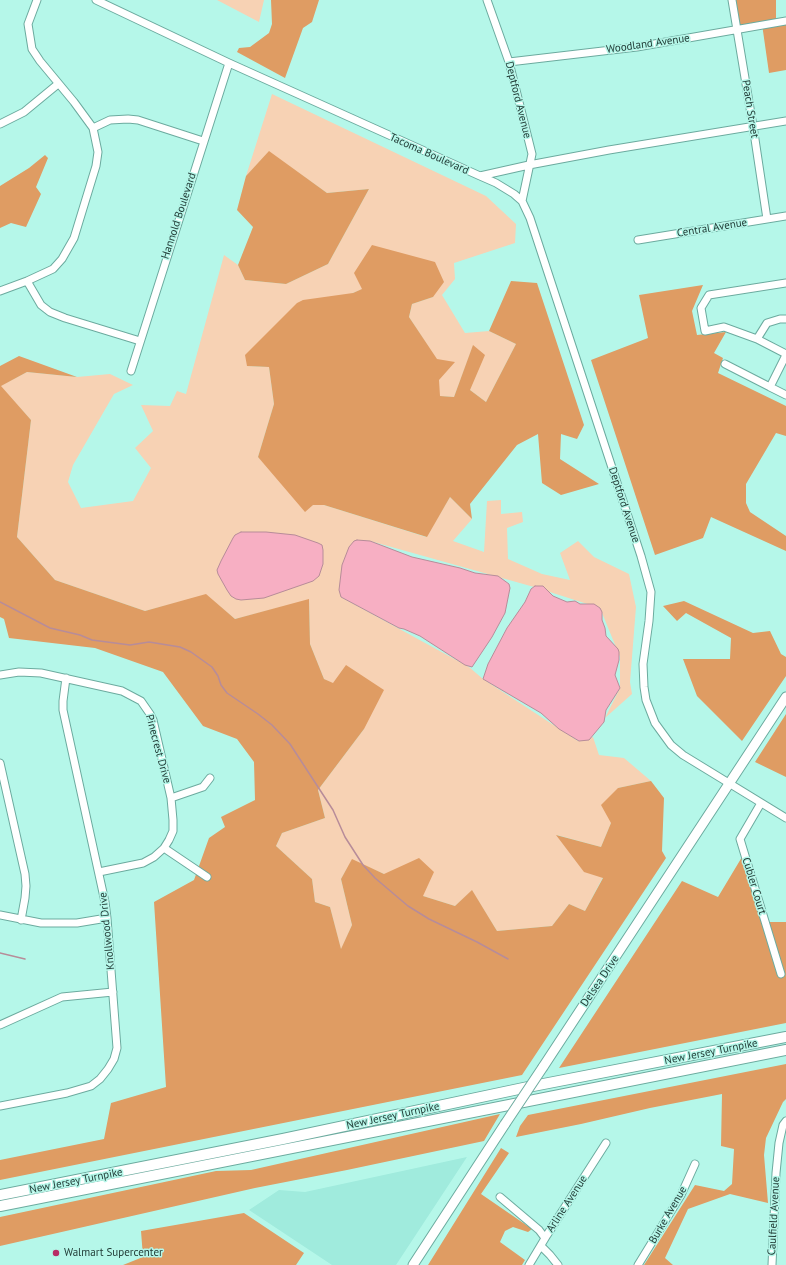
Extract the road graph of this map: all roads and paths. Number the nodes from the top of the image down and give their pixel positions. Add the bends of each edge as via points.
1 (37, 0) edge
2 (96, 0) edge
3 (487, 0) edge
4 (732, 0) edge
5 (786, 22) edge
6 (737, 30) junction
7 (509, 62) junction
8 (229, 63) junction
9 (58, 84) junction
10 (786, 121) edge
11 (0, 124) edge
12 (754, 126) junction
13 (93, 128) junction
14 (203, 141) junction
15 (529, 165) junction
16 (480, 176) junction
17 (522, 201) junction
18 (786, 216) edge
19 (767, 219) junction
20 (638, 240) dead end
21 (27, 281) junction
22 (786, 283) edge
23 (0, 291) edge
24 (786, 319) edge
25 (756, 339) junction
26 (140, 341) junction
27 (786, 355) edge
28 (724, 364) dead end
29 (131, 371) dead end
30 (770, 387) junction
31 (786, 395) edge
32 (0, 675) edge
33 (66, 678) junction
34 (786, 697) edge
35 (0, 763) edge
36 (210, 778) dead end
37 (729, 783) junction
38 (171, 798) junction
39 (761, 803) junction
40 (786, 818) edge
41 (164, 848) junction
42 (99, 872) junction
43 (207, 877) dead end
44 (0, 915) edge
45 (107, 918) junction
46 (21, 920) junction
47 (781, 974) dead end
48 (113, 992) junction
49 (0, 1025) edge
50 (786, 1037) edge
51 (786, 1050) edge
52 (0, 1106) edge
53 (786, 1121) edge
54 (606, 1143) dead end
55 (695, 1164) dead end
56 (0, 1196) edge
57 (500, 1197) dead end
58 (0, 1206) edge
59 (545, 1238) junction
60 (541, 1246) junction
61 (413, 1265) edge
62 (529, 1265) edge
63 (558, 1265) edge
64 (638, 1265) edge
65 (772, 1265) edge

1 - 9 street via 28,24 32,49
2 - 8 street, Tacoma Boulevard
3 - 7 street, Deptford Avenue
4 - 6 street, Peach Street
5 - 6 street, Woodland Avenue
6 - 7 street, Woodland Avenue via 637,47
6 - 12 street, Peach Street
7 - 15 street, Deptford Avenue via 532,154
8 - 14 street, Hannold Boulevard
8 - 16 street, Tacoma Boulevard
9 - 11 street via 24,112
9 - 13 street
10 - 12 street, Tacoma Boulevard
12 - 15 street, Tacoma Boulevard
12 - 19 street, Peach Street
13 - 14 street via 110,120 133,120
13 - 21 street via 98,152 96,166 74,238 53,269
14 - 26 street, Hannold Boulevard
15 - 16 street, Tacoma Boulevard
15 - 17 street, Deptford Avenue
16 - 17 street, Deptford Avenue
17 - 37 street, Deptford Avenue via 530,218 650,590 643,664 644,687 651,713 671,745
18 - 19 street, Central Avenue
19 - 20 street, Central Avenue
21 - 23 street
21 - 26 street via 41,305 50,312
22 - 25 street via 708,295 701,308 705,331 724,327
24 - 25 street via 767,323
25 - 27 street
26 - 29 street, Hannold Boulevard
27 - 30 street
28 - 30 street
30 - 31 street
32 - 33 street, Pinecrest Drive via 30,672
33 - 38 street, Pinecrest Drive via 122,691 147,707 153,720
33 - 42 street, Knollwood Drive via 63,710
34 - 37 main road, Delsea Drive
35 - 46 street via 25,874 25,898
36 - 38 street via 203,787
37 - 39 street, Deptford Avenue
37 - 61 main road, Delsea Drive, bridge
38 - 41 street, Pinecrest Drive via 173,831
39 - 40 street, Deptford Avenue
39 - 47 street, Cubler Court via 740,839
41 - 42 street, Pinecrest Drive via 143,863
41 - 43 street
42 - 45 street, Knollwood Drive
44 - 46 street
45 - 46 street via 52,923
45 - 48 street, Knollwood Drive
48 - 49 street via 62,997
48 - 52 street, Knollwood Drive via 117,1048 114,1059 100,1079 83,1090
50 - 56 highway, New Jersey Turnpike via 528,1087 291,1138
51 - 58 highway, New Jersey Turnpike
53 - 65 street, Caulfield Avenue via 778,1143
54 - 59 street, Arline Avenue
55 - 64 street, Burke Avenue via 681,1195
57 - 59 street
59 - 60 street, Arline Avenue
60 - 62 street, Arline Avenue
60 - 63 street

